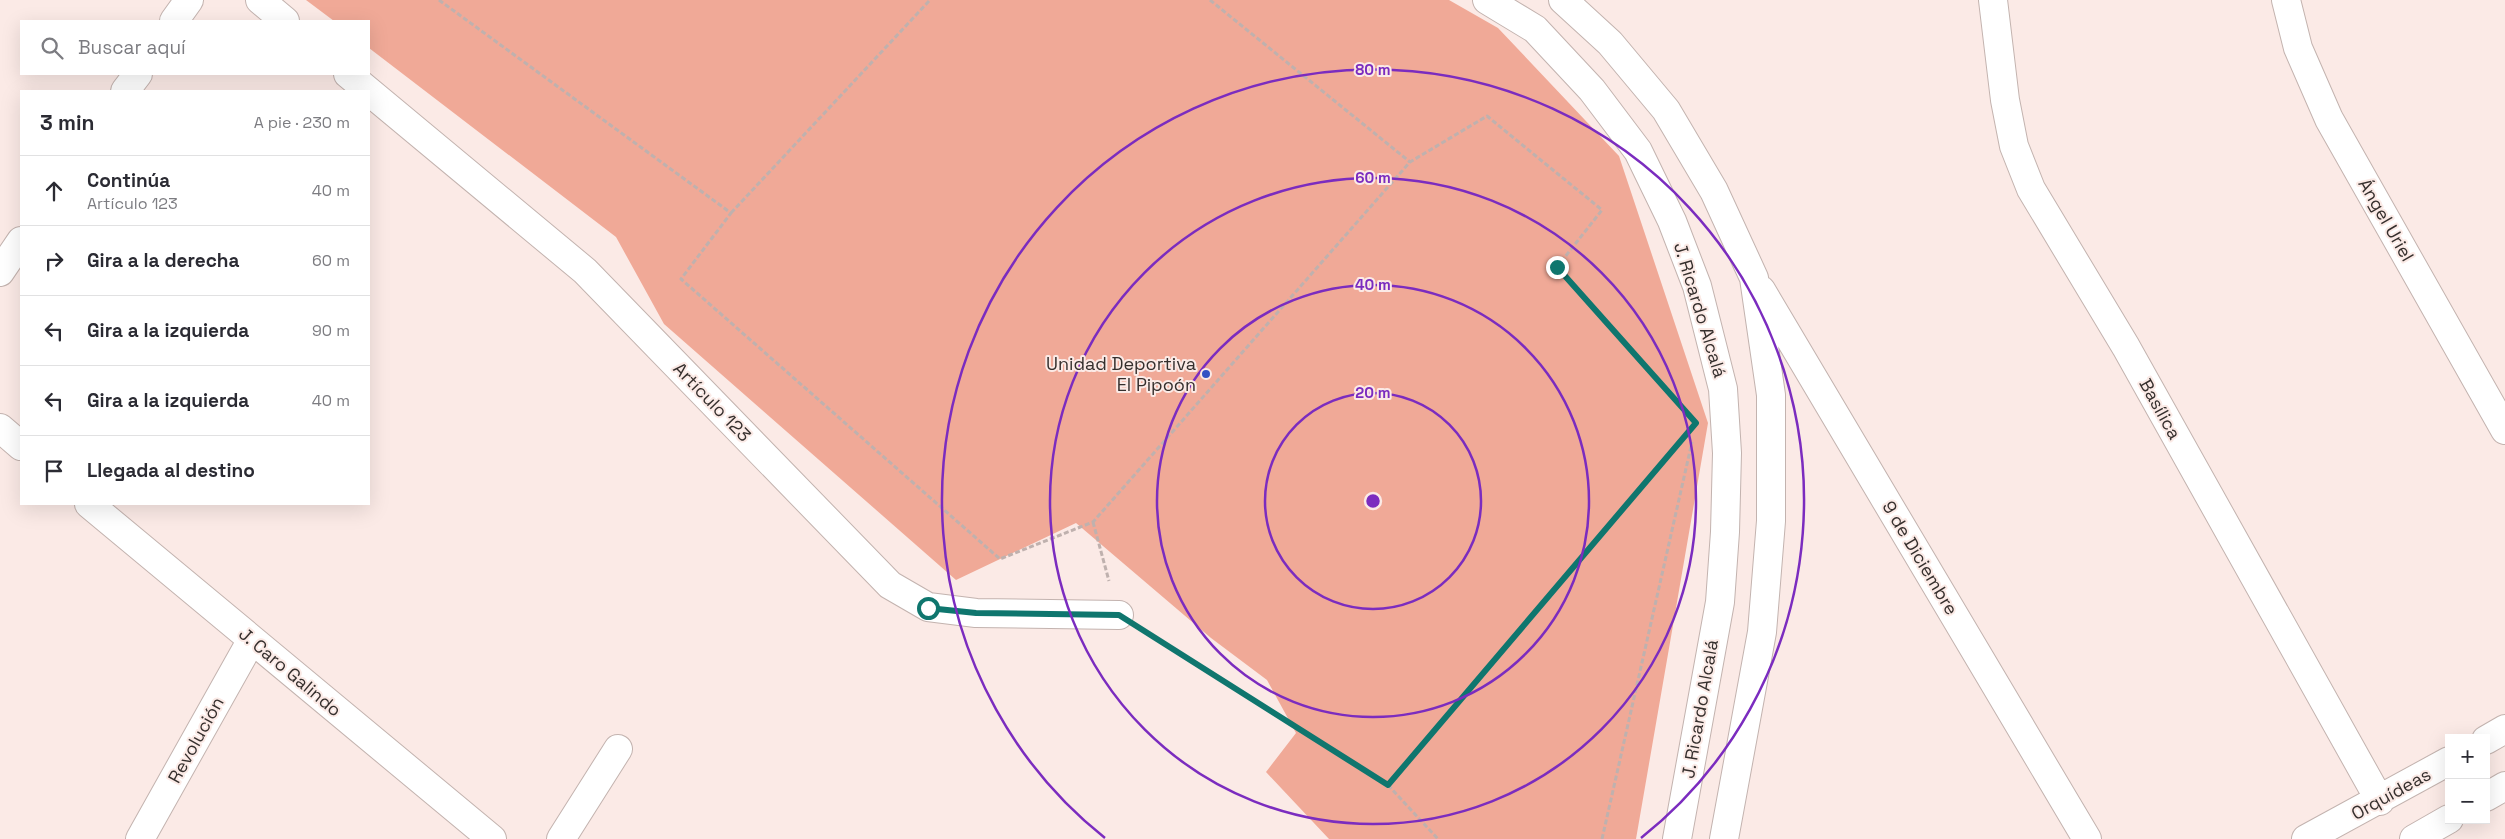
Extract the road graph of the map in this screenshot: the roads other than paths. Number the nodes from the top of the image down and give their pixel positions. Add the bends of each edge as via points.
1 (189, 0) edge
2 (260, 0) edge
3 (1487, 0) edge
4 (1562, 0) edge
5 (1993, 0) edge
6 (2286, 0) edge
7 (175, 20) edge
8 (284, 20) edge
9 (137, 75) edge
10 (349, 75) edge
11 (126, 90) edge
12 (367, 90) edge
13 (370, 92) edge
14 (20, 242) edge
15 (0, 272) edge
16 (1754, 278) junction
17 (0, 428) edge
18 (2505, 430) edge
19 (20, 445) edge
20 (90, 505) edge
21 (1119, 615) road end
22 (251, 641) junction
23 (2505, 730) edge
24 (2490, 738) edge
25 (618, 749) dead end
26 (2445, 764) edge
27 (2505, 786) edge
28 (2490, 795) edge
29 (2380, 801) junction
30 (2445, 821) edge
31 (140, 839) edge
32 (492, 839) edge
33 (561, 839) edge
34 (1677, 839) edge
35 (1724, 839) edge
36 (2087, 839) edge
37 (2306, 839) edge
38 (2414, 839) edge

1 - 7 street
2 - 8 street
3 - 34 street, J. Ricardo Alcalá via 1535,29 1592,90 1638,151 1672,220 1697,286 1724,389 1727,452 1720,602
4 - 16 street via 1610,43 1666,110 1714,190
5 - 29 street, Basílica via 2014,146 2031,189 2126,347
6 - 18 street, Ángel Uriel via 2298,48 2329,120
9 - 11 street
10 - 12 street, Artículo 123
13 - 21 street, Artículo 123 via 584,271 890,585 928,608 976,613
14 - 15 street
16 - 35 street via 1771,394 1772,521 1762,632
16 - 36 street, 9 de Diciembre
17 - 19 street
20 - 22 street, J. Caro Galindo
22 - 31 street, Revolución
22 - 32 street, J. Caro Galindo
23 - 24 street
25 - 33 street
26 - 29 street, Orquídeas
27 - 28 street
29 - 37 street, Orquídeas
30 - 38 street

